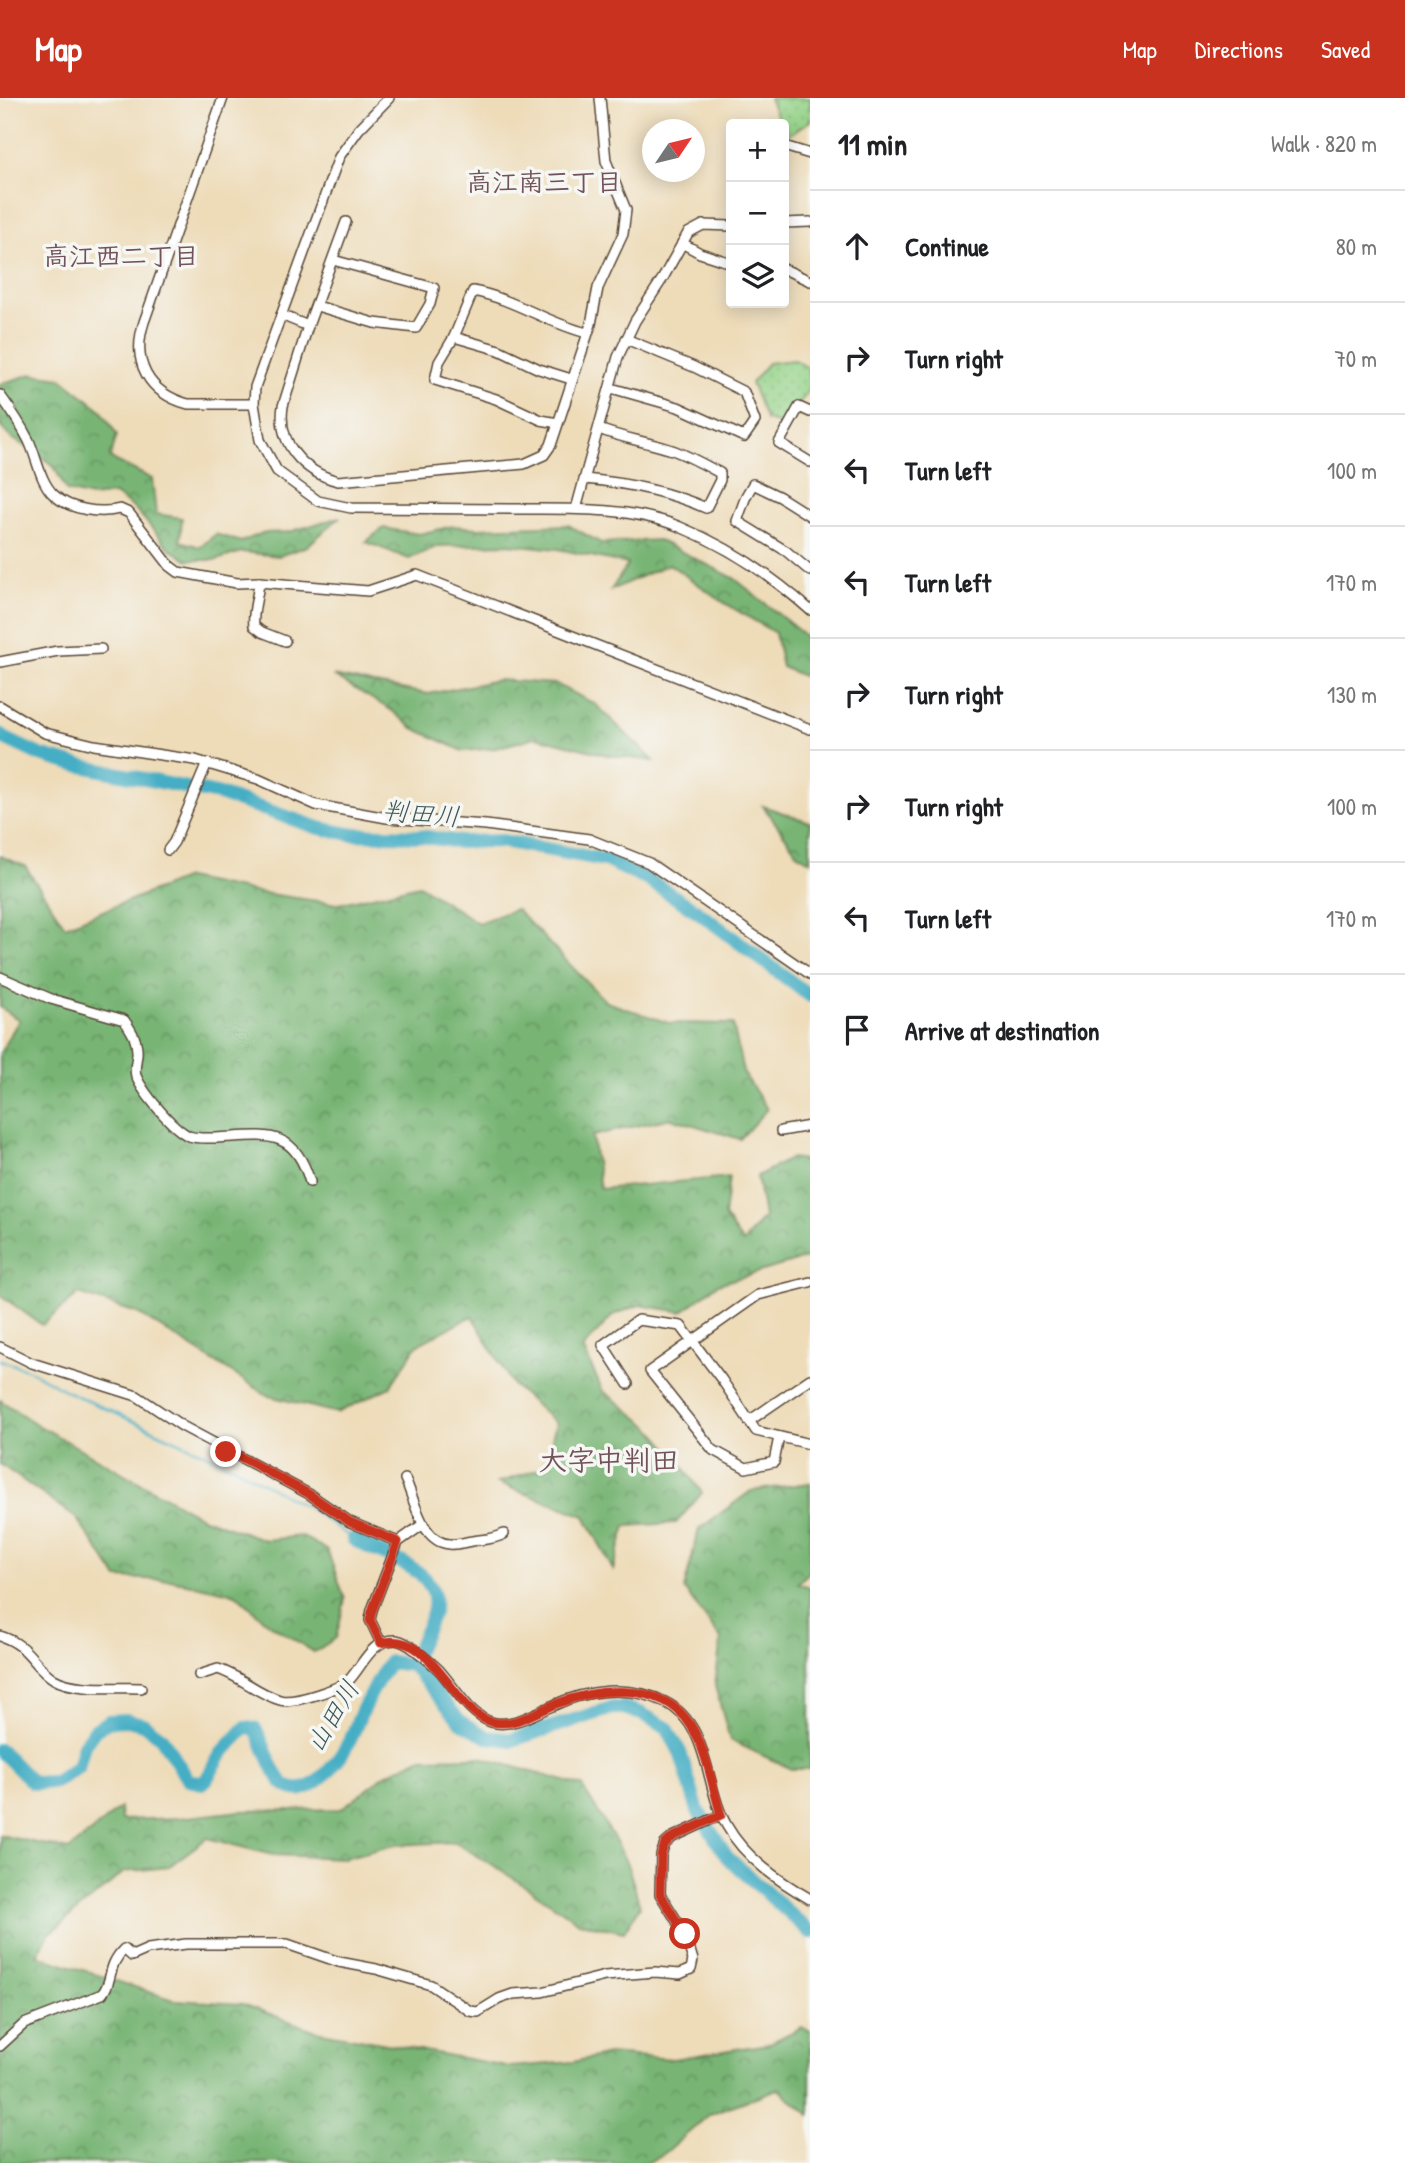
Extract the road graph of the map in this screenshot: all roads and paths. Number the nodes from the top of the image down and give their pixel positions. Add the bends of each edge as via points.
1 (223, 98) edge
2 (389, 98) edge
3 (600, 98) edge
4 (789, 148) edge
5 (810, 154) edge
6 (346, 222) dead end
7 (810, 222) edge
8 (789, 223) edge
9 (726, 226) edge
10 (682, 243) junction
11 (333, 260) junction
12 (726, 261) edge
13 (789, 271) edge
14 (810, 281) edge
15 (317, 306) junction
16 (281, 315) junction
17 (308, 326) junction
18 (587, 333) junction
19 (454, 337) junction
20 (626, 339) junction
21 (571, 379) junction
22 (611, 388) junction
23 (0, 395) edge
24 (254, 404) junction
25 (810, 412) edge
26 (558, 423) junction
27 (599, 429) junction
28 (810, 462) edge
29 (585, 479) junction
30 (576, 509) junction
31 (810, 516) edge
32 (810, 571) edge
33 (259, 582) junction
34 (809, 608) edge
35 (285, 641) dead end
36 (101, 649) dead end
37 (0, 662) edge
38 (0, 706) edge
39 (810, 729) edge
40 (207, 763) junction
41 (168, 850) dead end
42 (810, 974) edge
43 (0, 977) edge
44 (810, 1126) edge
45 (781, 1131) dead end
46 (310, 1182) dead end
47 (810, 1282) edge
48 (693, 1341) junction
49 (0, 1347) edge
50 (810, 1378) edge
51 (628, 1384) dead end
52 (749, 1421) junction
53 (779, 1437) junction
54 (807, 1441) edge
55 (405, 1479) dead end
56 (422, 1525) junction
57 (504, 1534) dead end
58 (398, 1542) junction
59 (0, 1636) edge
60 (381, 1643) junction
61 (199, 1675) dead end
62 (141, 1688) dead end
63 (721, 1815) junction
64 (810, 1899) edge
65 (0, 2046) edge

1 - 24 street via 141,331 139,351 150,381 167,396 188,404
2 - 16 street via 339,157
3 - 18 street via 607,161 624,201 625,220 598,288
4 - 5 street
6 - 11 street
7 - 8 street
9 - 10 street via 703,225 688,233
10 - 12 street
10 - 20 street
11 - 15 street
11 - 15 street via 433,288 430,304 415,328 374,323
13 - 14 street
15 - 17 street
16 - 17 street
16 - 24 street via 255,387
17 - 26 street via 281,419 294,454 325,478 354,480 524,464 544,455
18 - 19 street via 473,291
18 - 21 street
19 - 21 street
19 - 26 street via 439,362 435,380
20 - 22 street
20 - 22 street via 744,392 755,421 744,437 678,407
21 - 26 street
22 - 27 street
23 - 33 street via 54,495 91,511 120,509 129,513 178,572 237,583
24 - 30 street via 260,440 276,471 318,501 351,508
25 - 28 street via 799,407 779,443
27 - 29 street
27 - 29 street via 700,461 720,473 720,480 706,508 649,489
29 - 30 street
30 - 34 street via 626,513 678,526 765,572
31 - 32 street via 753,484 737,522
33 - 35 street via 254,626
33 - 39 street via 368,591 417,575
36 - 37 street via 58,651
38 - 40 street via 45,733
40 - 41 street
40 - 42 street via 316,805 350,812 589,839 649,863
43 - 46 street via 60,1002 124,1020 136,1041 136,1074 165,1118 190,1136 201,1138 284,1139 294,1147
44 - 45 street
47 - 48 street via 758,1294
48 - 51 street via 681,1326 638,1320 603,1345
48 - 52 street
48 - 53 street via 650,1371 713,1450 747,1468 774,1462
49 - 58 street via 32,1363 137,1396 350,1522
50 - 52 street
52 - 53 street via 756,1431
53 - 54 street
55 - 56 street
56 - 57 street via 440,1542 449,1544
56 - 58 street
58 - 60 street via 370,1620
59 - 62 street via 15,1641 60,1682
60 - 61 street via 340,1686 291,1701 268,1695 218,1669
60 - 63 street via 398,1640 407,1644 438,1668 479,1715 491,1722 522,1719 592,1693 626,1692 664,1702 690,1724
63 - 64 street via 745,1852
63 - 65 street via 673,1837 661,1855 660,1894 685,1934 693,1960 691,1969 680,1975 605,1976 542,1992 513,1994 478,2012 431,1985 287,1944 186,1944 132,1956 124,1949 115,1958 102,1994 24,2024

